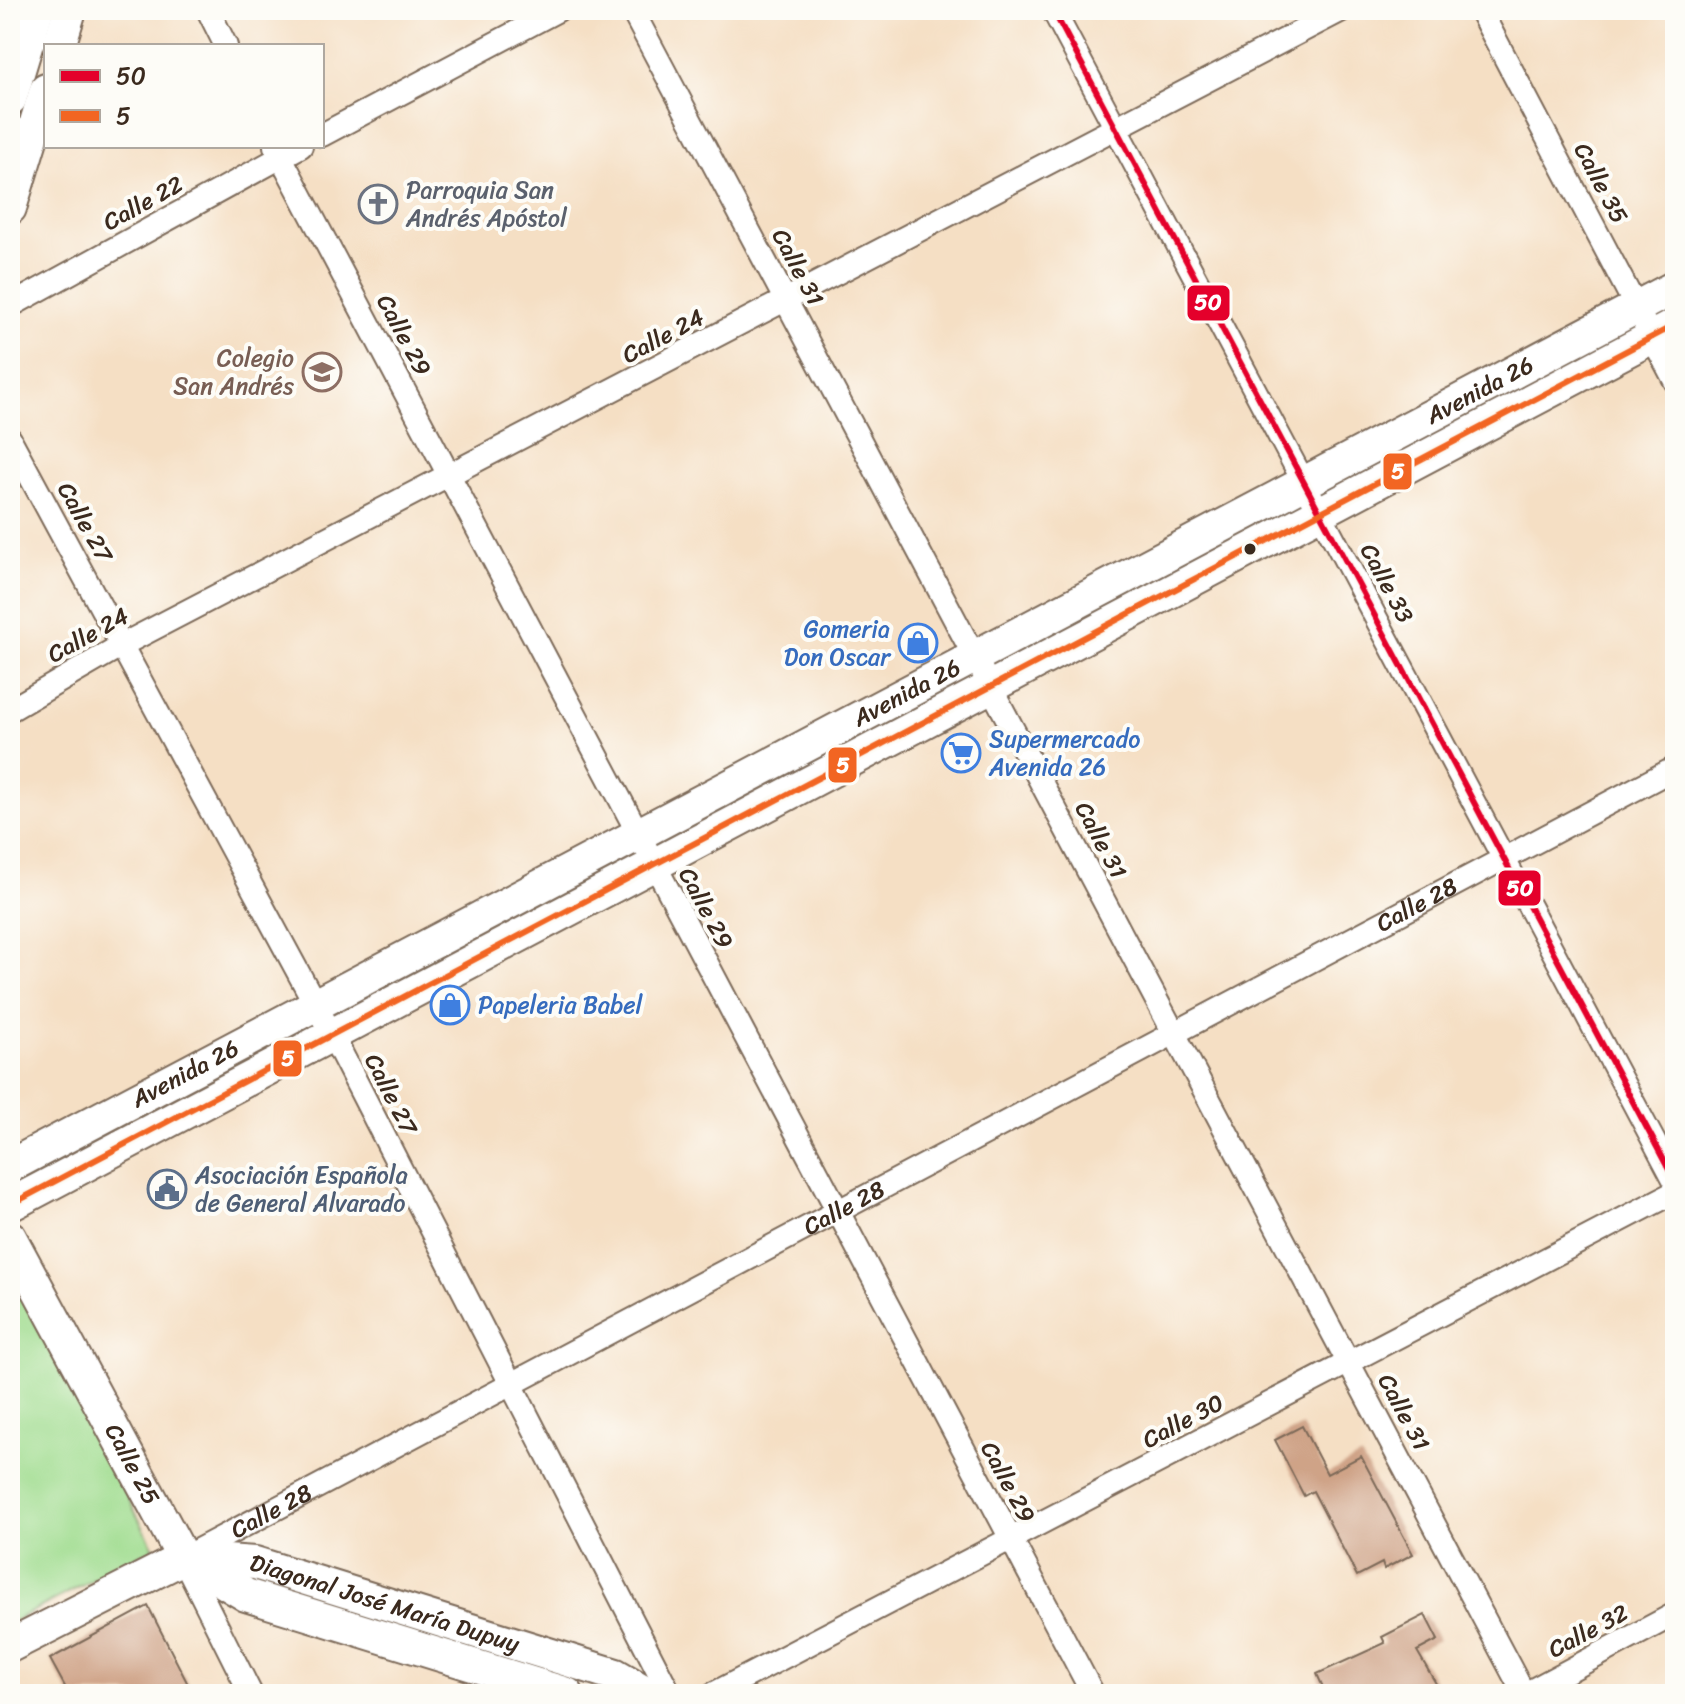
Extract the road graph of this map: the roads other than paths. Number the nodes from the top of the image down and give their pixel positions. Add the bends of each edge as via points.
1 (37, 10) edge
2 (70, 10) edge
3 (208, 10) edge
4 (558, 10) edge
5 (632, 10) edge
6 (1053, 10) edge
7 (1342, 10) edge
8 (1480, 10) edge
9 (60, 44) edge
10 (225, 44) edge
11 (44, 97) edge
12 (10, 99) edge
13 (1116, 129) junction
14 (324, 134) edge
15 (278, 152) edge
16 (10, 208) edge
17 (1675, 287) edge
18 (786, 301) junction
19 (10, 306) edge
20 (1637, 307) junction
21 (1664, 331) edge
22 (1675, 381) edge
23 (10, 439) edge
24 (449, 477) junction
25 (1304, 483) junction
26 (1320, 512) junction
27 (122, 645) junction
28 (974, 657) junction
29 (990, 687) junction
30 (10, 710) edge
31 (1675, 768) edge
32 (638, 835) junction
33 (1503, 858) junction
34 (654, 864) junction
35 (316, 1005) junction
36 (1174, 1033) junction
37 (332, 1035) junction
38 (10, 1166) edge
39 (1675, 1181) edge
40 (1675, 1192) edge
41 (10, 1205) edge
42 (837, 1212) junction
43 (10, 1237) edge
44 (1349, 1363) junction
45 (510, 1385) junction
46 (1010, 1541) junction
47 (183, 1558) junction
48 (1675, 1614) edge
49 (10, 1646) edge
50 (251, 1694) edge
51 (567, 1694) edge
52 (649, 1694) edge
53 (670, 1694) edge
54 (713, 1694) edge
55 (1093, 1694) edge
56 (1524, 1694) edge

1 - 12 main road
2 - 9 main road
3 - 10 street
4 - 14 street
5 - 18 street, Calle 31
6 - 13 street, Calle 33
7 - 13 street, Calle 24
8 - 20 street, Calle 35
11 - 16 main road
13 - 18 street, Calle 24
13 - 25 street, Calle 33
15 - 19 street, Calle 22
15 - 24 street, Calle 29
17 - 20 main road, Avenida 26
18 - 24 street, Calle 24
18 - 28 street, Calle 31
20 - 21 street, Calle 35
20 - 25 main road, Avenida 26
21 - 22 street, Calle 35
21 - 26 main road, Avenida 26
23 - 27 street, Calle 27
24 - 27 street, Calle 24
24 - 32 street, Calle 29
25 - 26 street, Calle 33
25 - 28 main road, Avenida 26
26 - 29 main road, Avenida 26
26 - 33 street, Calle 33
27 - 30 street, Calle 24
27 - 35 street, Calle 27
28 - 29 street, Calle 31
28 - 32 main road, Avenida 26
29 - 34 main road, Avenida 26
29 - 36 street, Calle 31
31 - 33 street, Calle 28
32 - 34 street, Calle 29
32 - 35 main road, Avenida 26
33 - 36 street, Calle 28
33 - 39 street, Calle 33
34 - 37 main road, Avenida 26
34 - 42 street, Calle 29
35 - 37 street, Calle 27
35 - 38 main road, Avenida 26
36 - 42 street, Calle 28
36 - 44 street, Calle 31
37 - 41 main road, Avenida 26
37 - 45 street, Calle 27
40 - 44 street, Calle 30
42 - 45 street, Calle 28
42 - 46 street, Calle 29
43 - 47 main road, Calle 25
44 - 46 street, Calle 30
44 - 56 street, Calle 31
45 - 47 street, Calle 28
45 - 53 street, Calle 27
46 - 54 street, Calle 30
46 - 55 street, Calle 29
47 - 49 main road, Calle 28
47 - 50 street, Calle 25
47 - 51 main road, Diagonal José María Dupuy via 246,1595
47 - 52 main road, Diagonal José María Dupuy via 255,1563 616,1675
48 - 56 street, Calle 32

